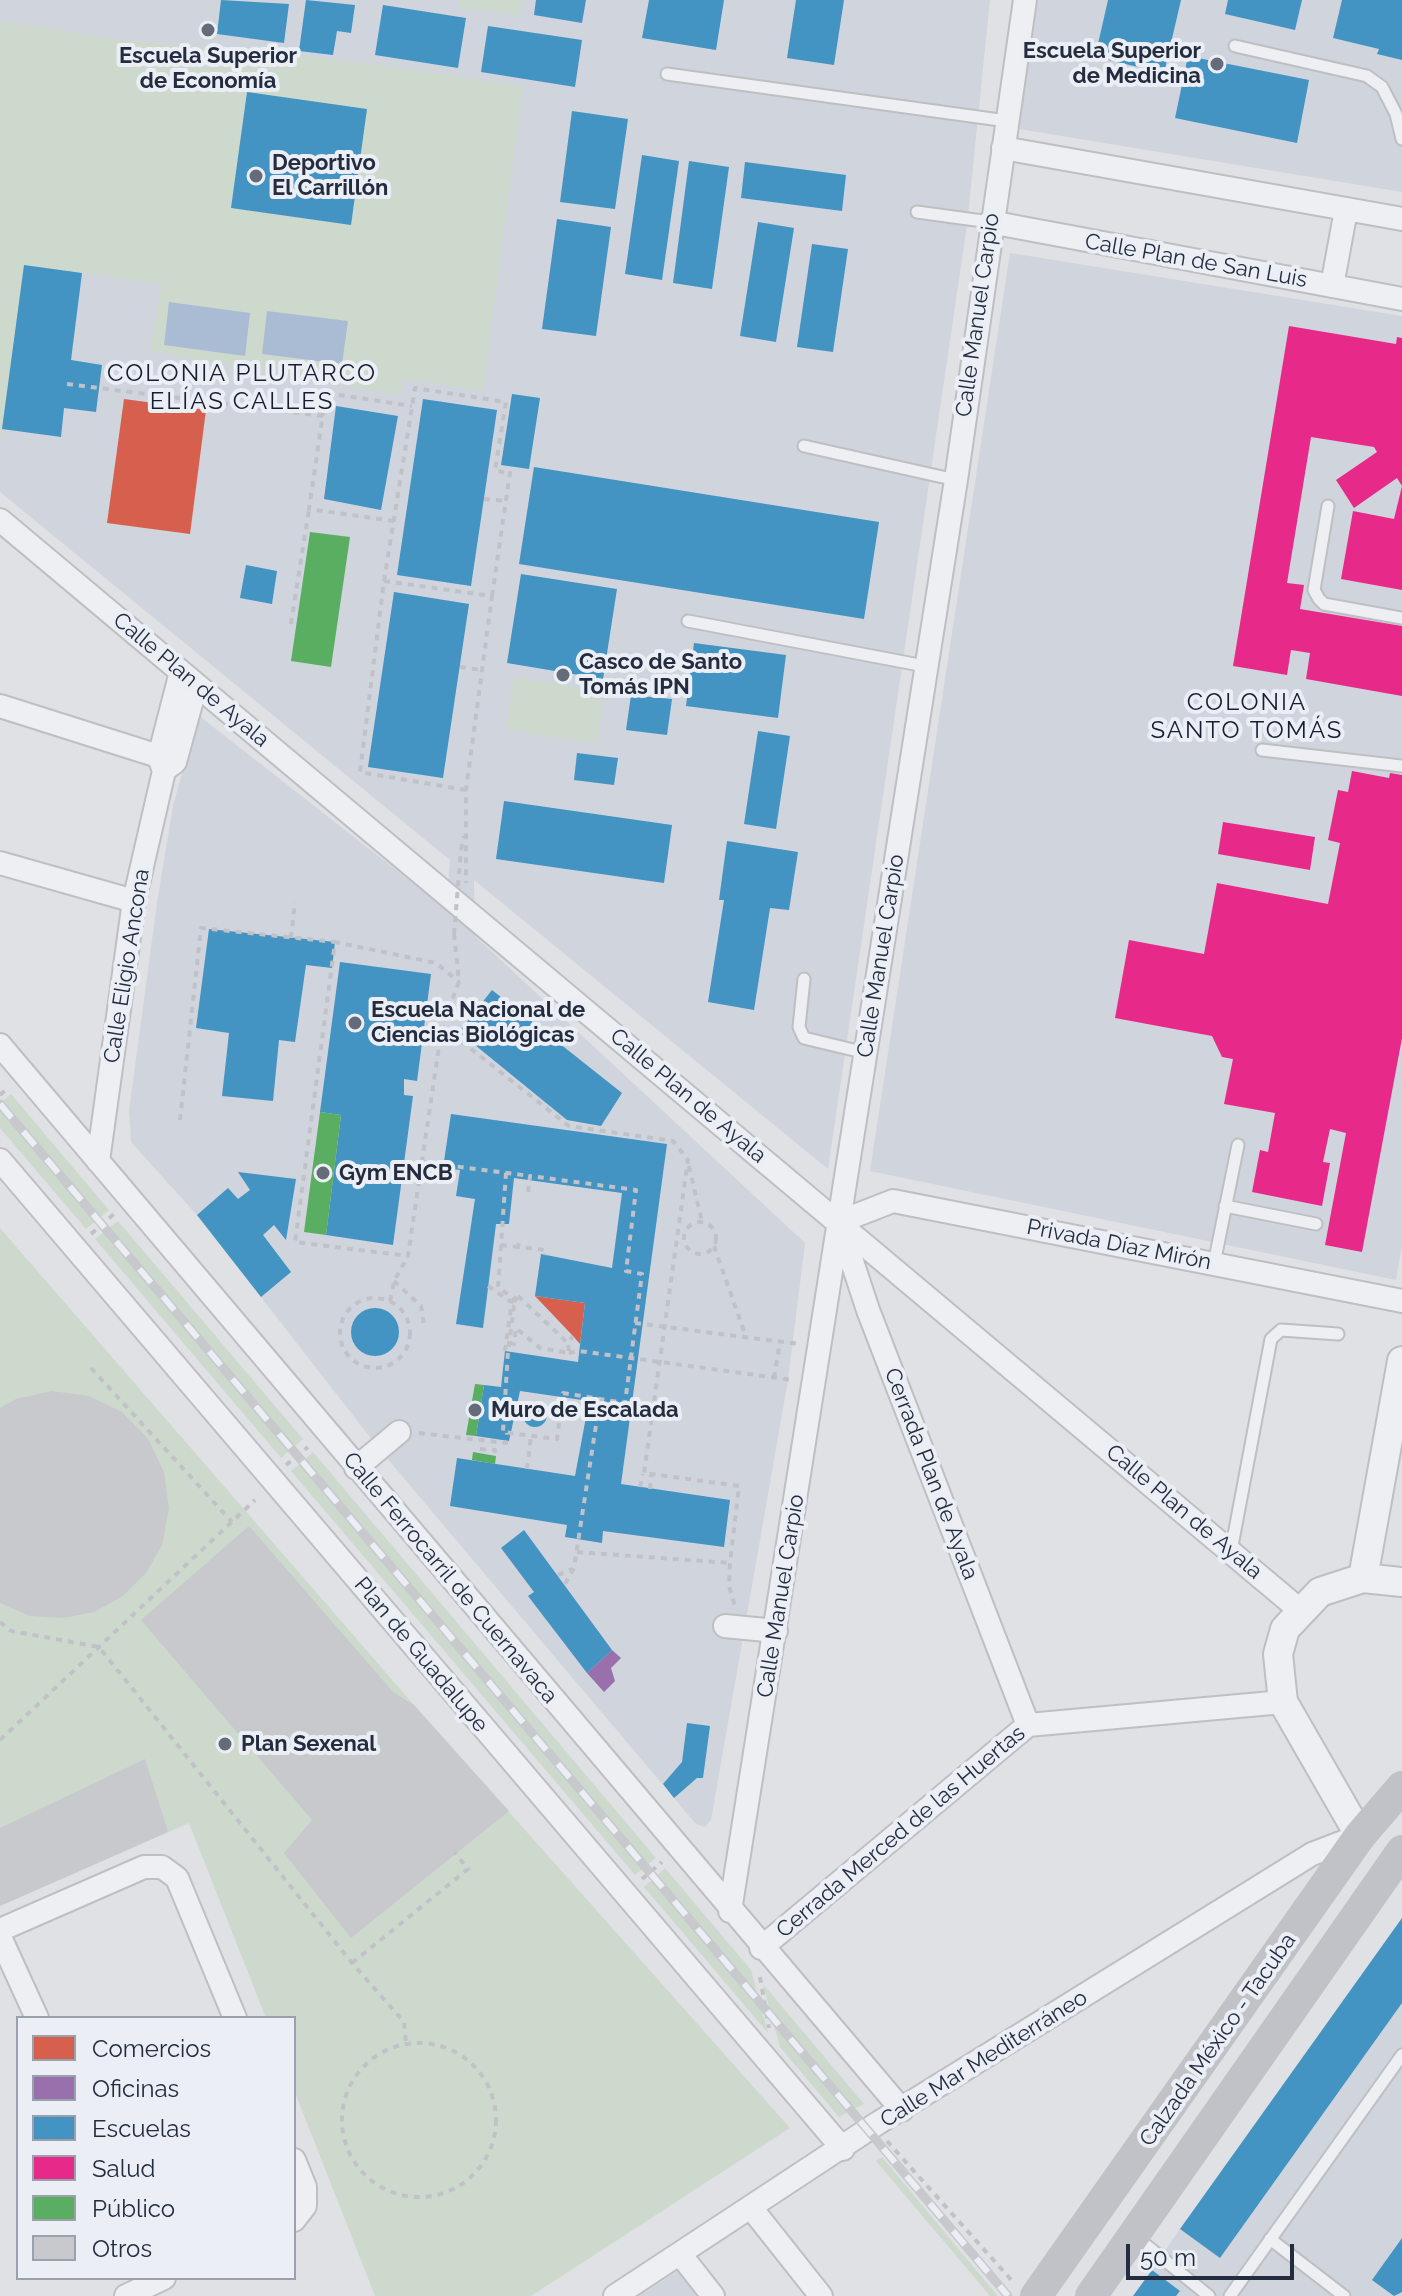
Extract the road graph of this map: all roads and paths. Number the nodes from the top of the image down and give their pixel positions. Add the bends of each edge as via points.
1 (1025, 0) edge
2 (1235, 46) dead end
3 (667, 74) dead end
4 (1007, 121) junction
5 (1402, 139) edge
6 (1003, 148) junction
7 (1346, 210) junction
8 (917, 212) dead end
9 (1401, 215) edge
10 (990, 222) junction
11 (1332, 286) junction
12 (1402, 299) edge
13 (67, 384) dead end
14 (412, 406) junction
15 (323, 416) junction
16 (804, 446) dead end
17 (511, 466) dead end
18 (510, 474) junction
19 (956, 480) junction
20 (484, 499) dead end
21 (506, 501) junction
22 (1328, 506) dead end
23 (309, 509) junction
24 (0, 520) edge
25 (394, 521) junction
26 (384, 581) junction
27 (492, 596) junction
28 (1402, 618) edge
29 (688, 621) dead end
30 (291, 624) dead end
31 (925, 666) junction
32 (460, 667) dead end
33 (482, 670) junction
34 (189, 679) junction
35 (0, 706) edge
36 (1262, 750) dead end
37 (166, 763) junction
38 (1402, 766) edge
39 (466, 790) junction
40 (466, 830) junction
41 (0, 863) edge
42 (134, 901) junction
43 (295, 902) dead end
44 (467, 911) junction
45 (291, 938) junction
46 (335, 942) junction
47 (804, 979) dead end
48 (459, 982) junction
49 (442, 1026) junction
50 (0, 1045) edge
51 (866, 1053) junction
52 (8, 1088) dead end
53 (0, 1095) edge
54 (180, 1120) dead end
55 (1238, 1145) dead end
56 (0, 1160) edge
57 (688, 1160) junction
58 (98, 1161) junction
59 (421, 1162) junction
60 (506, 1173) junction
61 (530, 1176) junction
62 (0, 1190) edge
63 (528, 1193) dead end
64 (37, 1204) junction
65 (1225, 1206) junction
66 (114, 1214) dead end
67 (702, 1222) junction
68 (839, 1222) junction
69 (1316, 1224) dead end
70 (89, 1236) dead end
71 (501, 1245) junction
72 (714, 1246) junction
73 (545, 1255) dead end
74 (408, 1256) junction
75 (1214, 1264) junction
76 (394, 1281) junction
77 (488, 1286) dead end
78 (390, 1301) junction
79 (1402, 1301) edge
80 (511, 1302) junction
81 (635, 1323) junction
82 (424, 1325) dead end
83 (663, 1327) junction
84 (1338, 1334) dead end
85 (573, 1336) dead end
86 (746, 1337) junction
87 (780, 1342) junction
88 (509, 1343) junction
89 (568, 1343) junction
90 (821, 1347) junction
91 (505, 1351) dead end
92 (569, 1353) junction
93 (631, 1360) junction
94 (659, 1364) junction
95 (1402, 1366) edge
96 (91, 1368) dead end
97 (774, 1378) junction
98 (815, 1383) junction
99 (600, 1399) junction
100 (408, 1432) joint
101 (507, 1433) junction
102 (531, 1436) junction
103 (480, 1440) junction
104 (308, 1447) dead end
105 (492, 1455) dead end
106 (284, 1467) dead end
107 (356, 1468) junction
108 (527, 1469) dead end
109 (644, 1473) junction
110 (651, 1475) junction
111 (640, 1487) dead end
112 (650, 1489) dead end
113 (255, 1500) dead end
114 (232, 1522) junction
115 (1231, 1551) junction
116 (577, 1552) junction
117 (730, 1563) junction
118 (574, 1568) junction
119 (558, 1575) dead end
120 (1363, 1578) junction
121 (1402, 1582) edge
122 (565, 1584) dead end
123 (1301, 1611) junction
124 (0, 1622) edge
125 (728, 1627) joint
126 (776, 1631) junction
127 (99, 1647) junction
128 (1283, 1702) junction
129 (1028, 1725) junction
130 (0, 1740) edge
131 (1402, 1787) edge
132 (1360, 1836) junction
133 (1402, 1851) edge
134 (455, 1853) dead end
135 (662, 1862) dead end
136 (638, 1883) dead end
137 (730, 1911) junction
138 (0, 1930) edge
139 (0, 1937) edge
140 (760, 1958) junction
141 (352, 1963) junction
142 (36, 2016) edge
143 (234, 2016) edge
144 (406, 2043) junction
145 (1402, 2055) edge
146 (778, 2073) junction
147 (902, 2110) junction
148 (888, 2144) dead end
149 (843, 2149) junction
150 (296, 2165) edge
151 (752, 2209) junction
152 (296, 2217) edge
153 (1133, 2234) junction
154 (1270, 2239) junction
155 (1076, 2243) junction
156 (680, 2254) junction
157 (1008, 2276) dead end
158 (161, 2283) edge
159 (1098, 2286) edge
160 (126, 2296) edge
161 (615, 2296) edge
162 (713, 2296) edge
163 (821, 2296) edge
164 (1036, 2296) edge
165 (1209, 2296) edge
166 (1230, 2296) edge
167 (1344, 2296) edge

1 - 4 street, Calle Manuel Carpio
2 - 5 lane via 1367,76 1382,87
3 - 4 lane
4 - 6 street, Calle Manuel Carpio
6 - 7 street
6 - 10 street, Calle Manuel Carpio
7 - 9 street
7 - 11 street
8 - 10 lane
10 - 11 street, Calle Plan de San Luis
10 - 19 street, Calle Manuel Carpio
11 - 12 street, Calle Plan de San Luis
13 - 15 path
14 - 15 path via 326,393
14 - 18 path via 415,388 506,402 495,470
14 - 25 path
15 - 23 path
16 - 19 lane
17 - 18 path
18 - 21 path
19 - 31 street, Calle Manuel Carpio
20 - 21 path
21 - 27 path
22 - 28 lane via 1314,590 1319,599
23 - 25 path
23 - 30 path
24 - 34 street, Calle Plan de Ayala
25 - 26 path
26 - 27 path
26 - 39 path via 360,772
27 - 33 path
29 - 31 lane
31 - 51 street, Calle Manuel Carpio
32 - 33 path
33 - 39 path
34 - 37 street, Calle Eligio Ancona
34 - 44 street, Calle Plan de Ayala
35 - 37 street
36 - 38 lane
37 - 42 street, Calle Eligio Ancona
39 - 40 path
40 - 44 path
40 - 48 path, bridge via 454,934
41 - 42 street
42 - 58 street, Calle Eligio Ancona
43 - 45 path
44 - 68 street, Calle Plan de Ayala
45 - 46 path
45 - 54 path via 201,928
46 - 48 path via 436,963
46 - 74 path via 295,1242
47 - 51 lane via 799,1027 804,1038
48 - 49 path
49 - 57 path via 569,1126 673,1141
49 - 59 path
50 - 58 street, Calle Ferrocarril de Cuernavaca
51 - 68 street, Calle Manuel Carpio
52 - 53 path
55 - 65 lane
56 - 64 street, Plan de Guadalupe
57 - 67 path
57 - 83 path
58 - 107 street, Calle Ferrocarril de Cuernavaca
59 - 60 path
59 - 74 path
60 - 61 path
60 - 71 path
61 - 63 path
61 - 81 path via 636,1190 626,1271 642,1274
62 - 64 street
64 - 146 street, Plan de Guadalupe
65 - 69 lane
65 - 75 lane
66 - 70 path
67 - 72 path via 714,1230
67 - 72 path via 685,1231 686,1247 700,1254
68 - 75 street, Privada Díaz Mirón via 893,1201
68 - 90 street, Calle Manuel Carpio
68 - 115 street, Calle Plan de Ayala
68 - 129 street, Cerrada Plan de Ayala
71 - 73 path via 546,1250
71 - 88 path via 498,1287 518,1302
72 - 86 path
74 - 76 path
75 - 79 street, Privada Díaz Mirón
76 - 78 path
76 - 82 path via 421,1306
77 - 80 path
78 - 78 path via 358,1302 343,1318 345,1350 361,1365 384,1367 403,1353 408,1342 407,1318
80 - 89 path, bridge via 518,1296
80 - 91 path
81 - 83 path
81 - 93 path
83 - 86 path
83 - 94 path
84 - 115 lane via 1281,1330 1271,1339
85 - 89 path
86 - 87 path
87 - 90 path
87 - 97 path
88 - 92 path via 514,1344 516,1328 540,1348
88 - 101 path via 503,1432
89 - 92 path
90 - 98 street, Calle Manuel Carpio
92 - 93 path
93 - 94 path
93 - 99 path via 625,1403
94 - 97 path
94 - 109 path
95 - 120 street
96 - 114 path
97 - 98 path
98 - 126 street, Calle Manuel Carpio
99 - 102 path via 563,1393 557,1439
99 - 116 path
100 - 103 path
100 - 107 street
101 - 102 path
101 - 103 path via 506,1443
102 - 108 path
103 - 105 path via 480,1449 495,1450
104 - 106 path
107 - 137 street, Calle Ferrocarril de Cuernavaca
109 - 110 path
109 - 111 path
110 - 112 path
110 - 117 path via 739,1486
113 - 114 path
114 - 127 path
115 - 123 street, Calle Plan de Ayala
116 - 117 path
116 - 118 path
117 - 125 path via 729,1586 736,1600
118 - 119 path
118 - 122 path
120 - 121 street
120 - 123 street via 1320,1592
123 - 128 street via 1285,1629 1278,1654
124 - 127 path via 11,1631
125 - 126 street
126 - 137 street, Calle Manuel Carpio
127 - 130 path
127 - 141 path
128 - 129 street, Cerrada Merced de las Huertas
128 - 132 street
129 - 140 street, Cerrada Merced de las Huertas
131 - 132 main road, Calzada México - Tacuba
132 - 147 street, Calle Mar Mediterráneo via 1312,1854
132 - 155 main road, Calzada México - Tacuba
133 - 153 main road, Calzada México - Tacuba
134 - 141 path via 468,1869
135 - 136 path
137 - 140 street, Calle Ferrocarril de Cuernavaca
138 - 143 street via 144,1867 162,1867 177,1878
139 - 142 street
140 - 146 path
140 - 147 street, Calle Ferrocarril de Cuernavaca
141 - 144 path via 404,2022
144 - 144 path via 381,2051 347,2090 341,2116 344,2142 355,2165 385,2190 422,2198 446,2194 477,2171 495,2138 490,2088 456,2051 432,2043
145 - 154 lane
146 - 149 street, Plan de Guadalupe
147 - 149 street, Calle Mar Mediterráneo
148 - 157 path
149 - 151 street, Calle Mar Mediterráneo
150 - 152 street via 305,2187 305,2206
151 - 156 street, Calle Mar Mediterráneo
151 - 163 street
153 - 159 main road, Calzada México - Tacuba
153 - 165 lane
154 - 166 lane
154 - 167 lane
155 - 159 main road via 1076,2274
155 - 164 main road, Calzada México - Tacuba
156 - 161 street, Calle Mar Mediterráneo
156 - 162 street
158 - 160 street

